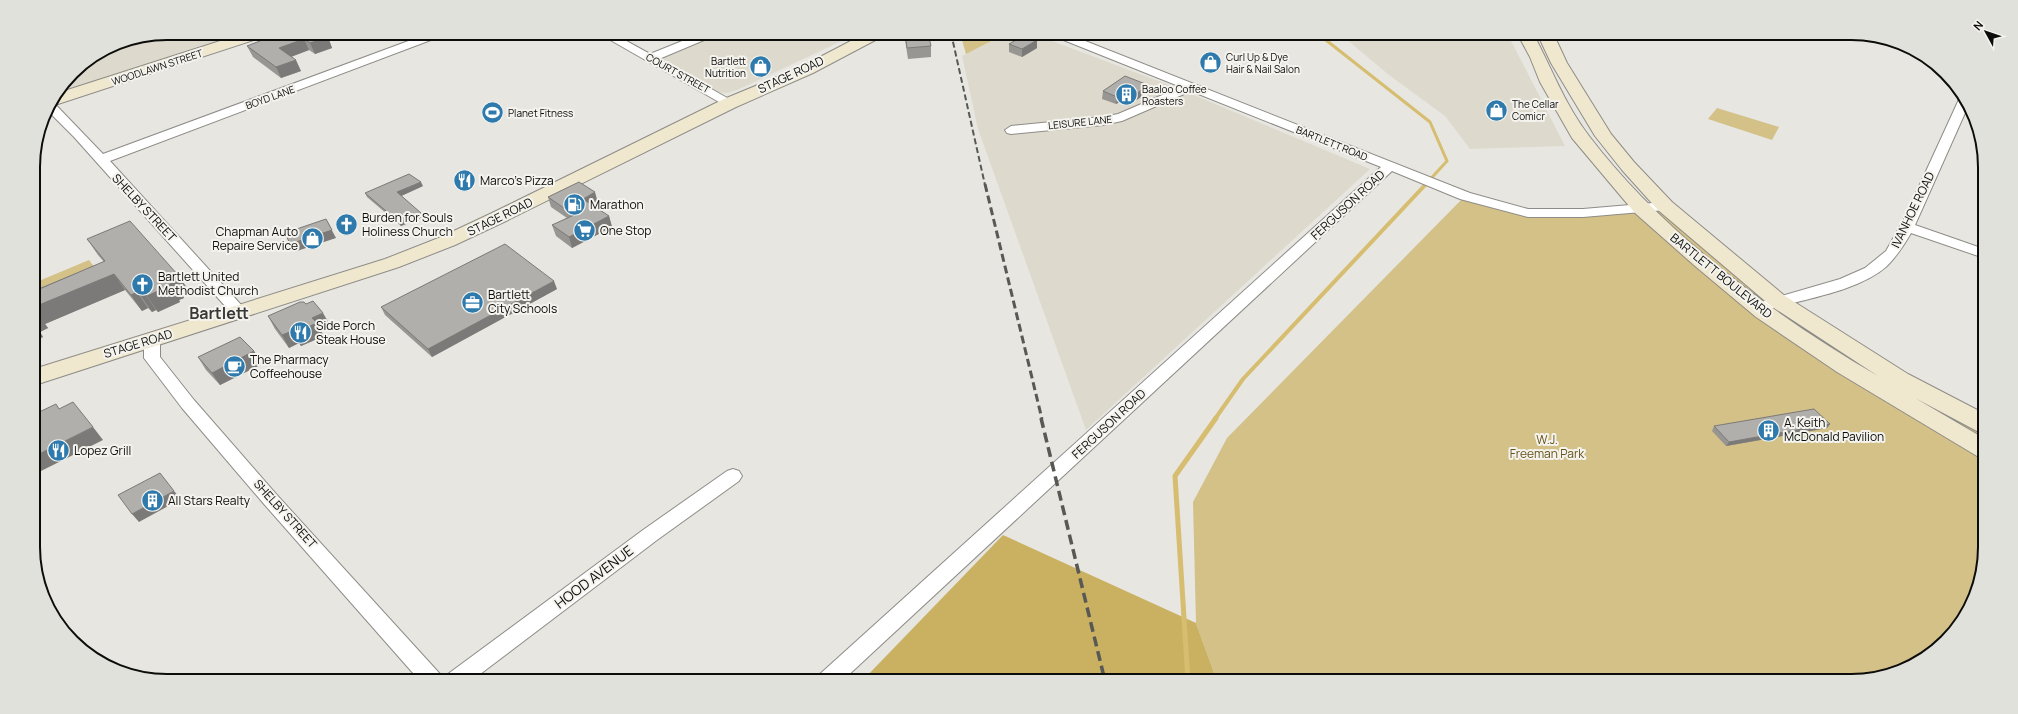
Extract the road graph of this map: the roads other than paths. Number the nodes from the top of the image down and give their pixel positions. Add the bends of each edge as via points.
1 (239, 40) edge
2 (421, 40) edge
3 (617, 40) edge
4 (695, 40) edge
5 (865, 40) edge
6 (1073, 40) edge
7 (1528, 40) edge
8 (1548, 40) edge
9 (650, 58) junction
10 (1191, 87) junction
11 (60, 97) edge
12 (730, 103) junction
13 (1962, 105) edge
14 (54, 110) edge
15 (1011, 130) dead end
16 (1604, 136) junction
17 (1581, 138) junction
18 (100, 160) junction
19 (1390, 166) junction
20 (1665, 206) junction
21 (1642, 209) junction
22 (1906, 227) junction
23 (1978, 252) edge
24 (1768, 305) junction
25 (239, 312) junction
26 (152, 340) junction
27 (40, 375) edge
28 (1978, 421) edge
29 (1978, 446) edge
30 (733, 476) dead end
31 (427, 674) edge
32 (464, 674) edge
33 (835, 674) edge

1 - 11 main road, WOODLAWN STREET
2 - 18 street, BOYD LANE
3 - 9 street, COURT STREET
4 - 9 street
5 - 12 main road, STAGE ROAD via 807,70
6 - 10 street, BARTLETT ROAD
7 - 17 main road, BARTLETT BOULEVARD via 1548,82
8 - 16 main road, BARTLETT BOULEVARD via 1559,63
9 - 12 street, COURT STREET
10 - 15 street, LEISURE LANE via 1122,117
10 - 19 street, BARTLETT ROAD
12 - 25 main road, STAGE ROAD via 448,241 392,263
13 - 22 street, IVANHOE ROAD
14 - 18 street, SHELBY STREET
16 - 17 main road
16 - 20 main road, BARTLETT BOULEVARD
17 - 21 main road, BARTLETT BOULEVARD
18 - 25 street, SHELBY STREET
19 - 21 street, BARTLETT ROAD via 1465,196 1528,213
19 - 33 street, FERGUSON ROAD
20 - 21 street, BARTLETT ROAD
20 - 24 main road, BARTLETT BOULEVARD
21 - 24 main road, BARTLETT BOULEVARD via 1702,262
22 - 23 street
22 - 24 street, IVANHOE ROAD via 1893,251 1871,271 1822,292
24 - 28 main road, BARTLETT BOULEVARD
24 - 29 main road, BARTLETT BOULEVARD via 1845,367
25 - 26 main road, STAGE ROAD
26 - 27 main road, STAGE ROAD
26 - 31 street, SHELBY STREET via 152,358 188,404
30 - 32 street, HOOD AVENUE

